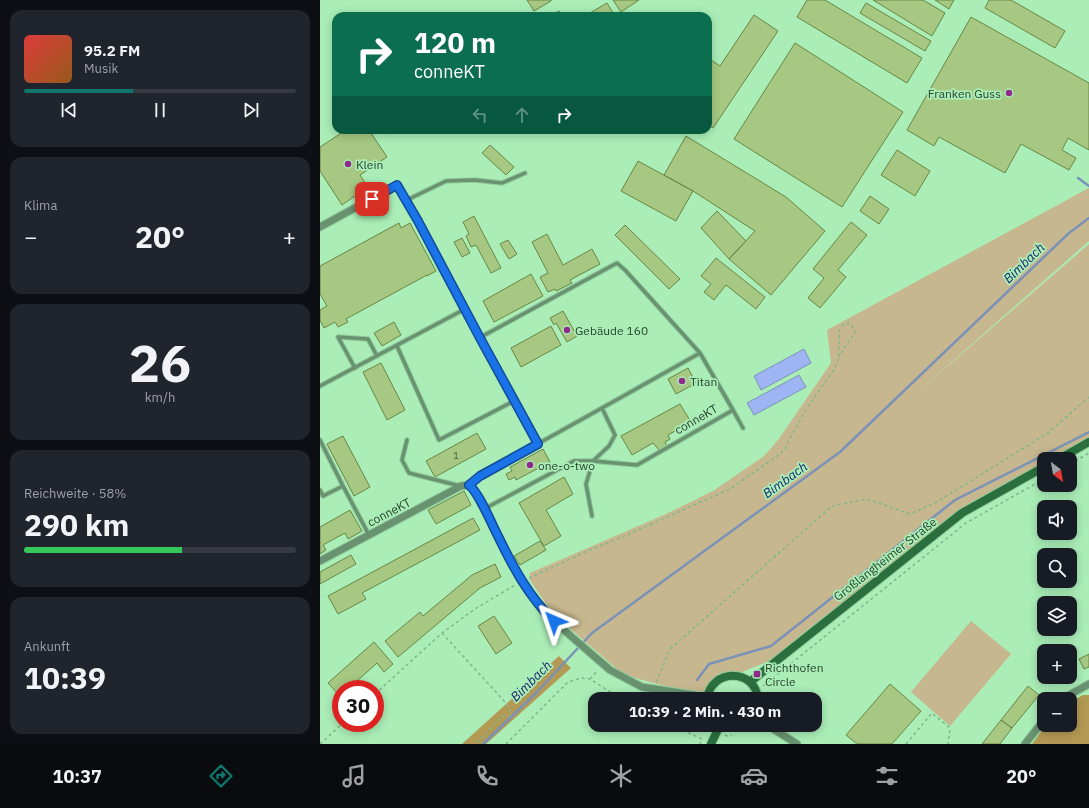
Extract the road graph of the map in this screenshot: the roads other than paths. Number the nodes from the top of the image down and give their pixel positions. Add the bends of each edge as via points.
1 (524, 173) dead end
2 (397, 185) joint
3 (407, 200) junction
4 (320, 227) edge
5 (465, 309) junction
6 (480, 338) junction
7 (397, 346) junction
8 (700, 353) junction
9 (377, 356) junction
10 (355, 368) junction
11 (320, 386) edge
12 (514, 401) junction
13 (602, 408) junction
14 (733, 410) junction
15 (743, 428) dead end
16 (320, 440) edge
17 (407, 440) dead end
18 (1089, 442) edge
19 (538, 444) junction
20 (1071, 452) edge
21 (593, 461) junction
22 (1037, 471) edge
23 (469, 485) junction
24 (343, 486) junction
25 (461, 486) junction
26 (320, 490) edge
27 (484, 509) junction
28 (592, 516) dead end
29 (368, 535) junction
30 (320, 561) edge
31 (750, 682) junction
32 (1089, 684) edge
33 (666, 692) edge
34 (708, 692) edge
35 (756, 692) edge
36 (1075, 692) edge
37 (1037, 729) edge
38 (717, 732) edge
39 (778, 732) edge
40 (711, 744) edge
41 (797, 744) edge
42 (1025, 744) edge

1 - 3 lane via 502,183 475,180 446,181
2 - 3 lane
2 - 4 street
3 - 5 lane
5 - 6 lane
5 - 7 lane
6 - 8 lane via 617,263
6 - 12 lane
7 - 9 lane
7 - 12 lane via 439,440
8 - 13 lane, conneKT
8 - 14 lane, conneKT
9 - 10 lane
9 - 10 lane via 368,340 338,337
10 - 11 lane
12 - 19 lane
13 - 19 lane, conneKT
13 - 21 lane via 614,435 609,446
14 - 15 lane
14 - 21 lane, conneKT via 637,465
16 - 24 lane
17 - 25 lane via 402,460 409,473
18 - 20 main road
19 - 23 lane, conneKT via 480,476
21 - 27 lane, conneKT via 574,461
21 - 28 lane via 586,484
22 - 31 main road, Großlangheimer Straße via 962,513
23 - 25 street, conneKT
23 - 27 street
24 - 26 lane via 323,496
24 - 29 lane
25 - 29 street, conneKT
27 - 33 street via 521,581 544,612 610,670 642,687
29 - 30 street, conneKT
31 - 34 main road via 744,678 728,676 720,678
31 - 35 main road
32 - 36 street
37 - 42 street
38 - 40 main road
39 - 41 street

